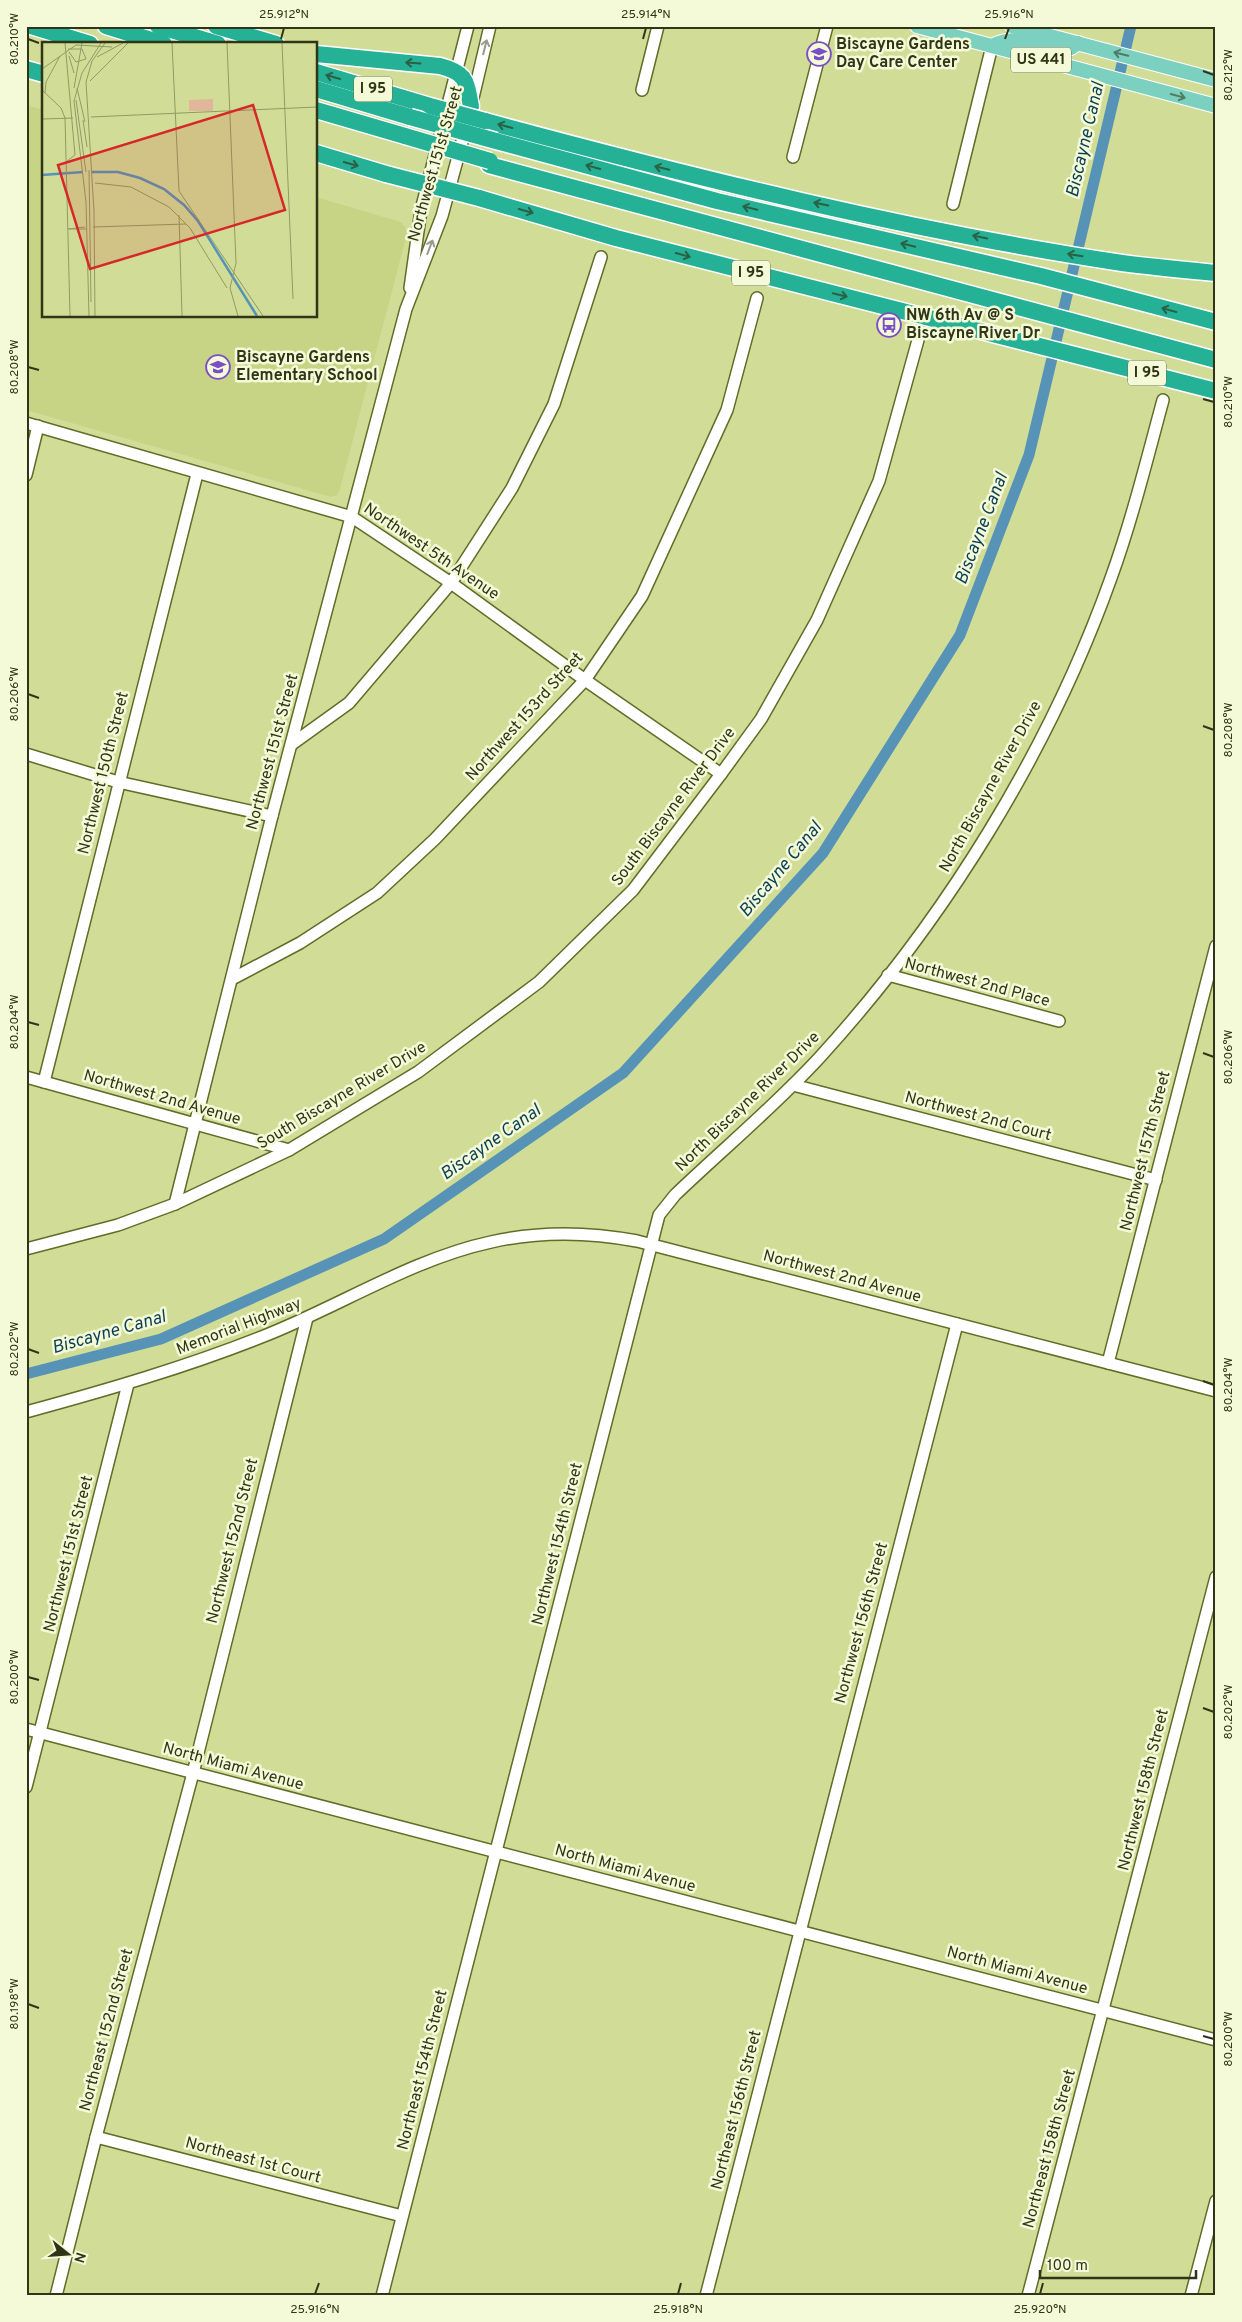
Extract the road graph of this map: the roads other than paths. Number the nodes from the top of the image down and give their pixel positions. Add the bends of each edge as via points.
1 (30, 26) edge
2 (106, 26) edge
3 (158, 26) edge
4 (216, 26) edge
5 (468, 26) edge
6 (490, 26) edge
7 (658, 26) edge
8 (827, 26) edge
9 (918, 26) edge
10 (1012, 26) edge
11 (83, 42) edge
12 (158, 42) edge
13 (211, 42) edge
14 (269, 42) edge
15 (1078, 43) junction
16 (992, 46) junction
17 (318, 54) edge
18 (26, 69) edge
19 (456, 70) junction
20 (42, 73) edge
21 (318, 73) edge
22 (1216, 80) edge
23 (318, 90) edge
24 (642, 90) dead end
25 (471, 106) junction
26 (1216, 106) edge
27 (318, 111) edge
28 (318, 115) edge
29 (405, 138) junction
30 (318, 154) edge
31 (794, 156) dead end
32 (953, 204) dead end
33 (421, 210) junction
34 (442, 216) junction
35 (601, 257) dead end
36 (1214, 273) edge
37 (757, 298) dead end
38 (406, 310) junction
39 (1087, 322) junction
40 (1216, 322) edge
41 (918, 340) dead end
42 (1216, 354) edge
43 (1216, 360) edge
44 (1161, 377) junction
45 (1216, 385) edge
46 (1216, 391) edge
47 (1164, 400) dead end
48 (32, 424) edge
49 (197, 474) junction
50 (26, 475) edge
51 (352, 517) junction
52 (451, 583) junction
53 (585, 680) junction
54 (292, 744) junction
55 (26, 754) edge
56 (721, 774) junction
57 (118, 782) junction
58 (272, 816) junction
59 (1216, 946) edge
60 (888, 975) junction
61 (232, 979) junction
62 (1059, 1021) dead end
63 (26, 1077) edge
64 (44, 1082) junction
65 (793, 1085) junction
66 (196, 1125) junction
67 (289, 1150) junction
68 (1156, 1180) junction
69 (175, 1204) junction
70 (651, 1244) junction
71 (26, 1249) edge
72 (456, 1252) joint
73 (307, 1318) junction
74 (957, 1324) junction
75 (1108, 1363) junction
76 (128, 1384) junction
77 (1216, 1391) edge
78 (26, 1412) edge
79 (1216, 1577) edge
80 (26, 1729) edge
81 (40, 1733) junction
82 (193, 1773) junction
83 (26, 1787) edge
84 (496, 1852) junction
85 (800, 1932) junction
86 (1104, 2011) junction
87 (1216, 2040) edge
88 (96, 2137) junction
89 (1216, 2202) edge
90 (402, 2216) junction
91 (56, 2296) edge
92 (382, 2296) edge
93 (706, 2296) edge
94 (1028, 2296) edge
95 (1191, 2296) edge

1 - 11 highway
2 - 12 highway
3 - 13 highway
4 - 14 highway
5 - 19 street, Northwest 151st Street
25 -> 6 street, Northwest 151st Street
7 - 24 street
8 - 31 street
9 - 16 main road, US 441
10 - 15 main road, US 441
15 - 16 main road via 1063,49 1014,38
22 -> 15 main road, US 441
16 -> 26 main road, US 441
16 - 32 street
19 -> 17 highway
18 - 20 highway
19 - 25 highway via 465,79
19 - 33 street, Northwest 151st Street
36 -> 21 highway, I 95, bridge via 1123,263 1028,246 745,187 626,159
40 -> 23 highway, bridge via 1041,276 717,201
25 - 34 street, Northwest 151st Street
27 - 29 highway
28 - 29 highway
29 - 39 highway, bridge
30 -> 44 highway, I 95, bridge via 635,242
33 - 34 street
33 - 38 street, Northwest 151st Street
38 -> 34 street, Northwest 151st Street
35 - 52 street via 554,404 512,488
37 - 53 street, Northwest 153rd Street via 727,410 642,596
38 - 51 street, Northwest 151st Street
39 - 42 highway
39 - 43 highway
41 - 56 street, South Biscayne River Drive via 879,481 817,620 761,719
44 - 45 highway via 1182,376
44 - 46 highway, I 95
47 - 60 street, North Biscayne River Drive via 1112,577 1056,705 978,848 937,911
48 - 49 street, Northwest 5th Avenue
48 - 50 street
49 - 51 street, Northwest 5th Avenue
49 - 57 street, Northwest 150th Street
51 - 52 street, Northwest 5th Avenue
51 - 54 street, Northwest 151st Street
52 - 53 street, Northwest 5th Avenue
52 - 54 street via 349,703
53 - 56 street, Northwest 5th Avenue
53 - 61 street, Northwest 153rd Street via 435,839 377,893 300,943
54 - 58 street, Northwest 151st Street
55 - 57 street
56 - 67 street, South Biscayne River Drive via 633,890 539,982 418,1072
57 - 58 street
57 - 64 street, Northwest 150th Street
58 - 61 street, Northwest 151st Street
59 - 68 street, Northwest 157th Street
60 - 62 street, Northwest 2nd Place
60 - 65 street, North Biscayne River Drive
61 - 66 street, Northwest 151st Street
63 - 64 street, Northwest 2nd Avenue
64 - 66 street, Northwest 2nd Avenue
65 - 68 street, Northwest 2nd Court
65 - 70 street, North Biscayne River Drive via 669,1201 659,1215
66 - 67 street, Northwest 2nd Avenue
66 - 69 street, Northwest 151st Street
67 - 69 street, South Biscayne River Drive
68 - 75 street, Northwest 157th Street
69 - 71 street, South Biscayne River Drive via 118,1225
70 - 72 street, Northwest 2nd Avenue via 597,1235 538,1235 489,1242
70 - 74 street, Northwest 2nd Avenue
70 - 84 street, Northwest 154th Street
72 - 73 street, Memorial Highway
73 - 76 street, Memorial Highway via 229,1350
73 - 82 street, Northwest 152nd Street
74 - 75 street, Northwest 2nd Avenue
74 - 85 street, Northwest 156th Street
75 - 77 street, Northwest 2nd Avenue
76 - 78 street, Memorial Highway
76 - 81 street, Northwest 151st Street
79 - 86 street, Northwest 158th Street
80 - 81 street, North Miami Avenue
81 - 82 street, North Miami Avenue
81 - 83 street, Northwest 151st Street
82 - 84 street, North Miami Avenue
82 - 88 street, Northeast 152nd Street
84 - 85 street, North Miami Avenue
84 - 90 street, Northeast 154th Street
85 - 86 street, North Miami Avenue
85 - 93 street, Northeast 156th Street
86 - 87 street, North Miami Avenue
86 - 94 street, Northeast 158th Street
88 - 90 street, Northeast 1st Court
88 - 91 street, Northeast 152nd Street
89 - 95 street
90 - 92 street, Northeast 154th Street

